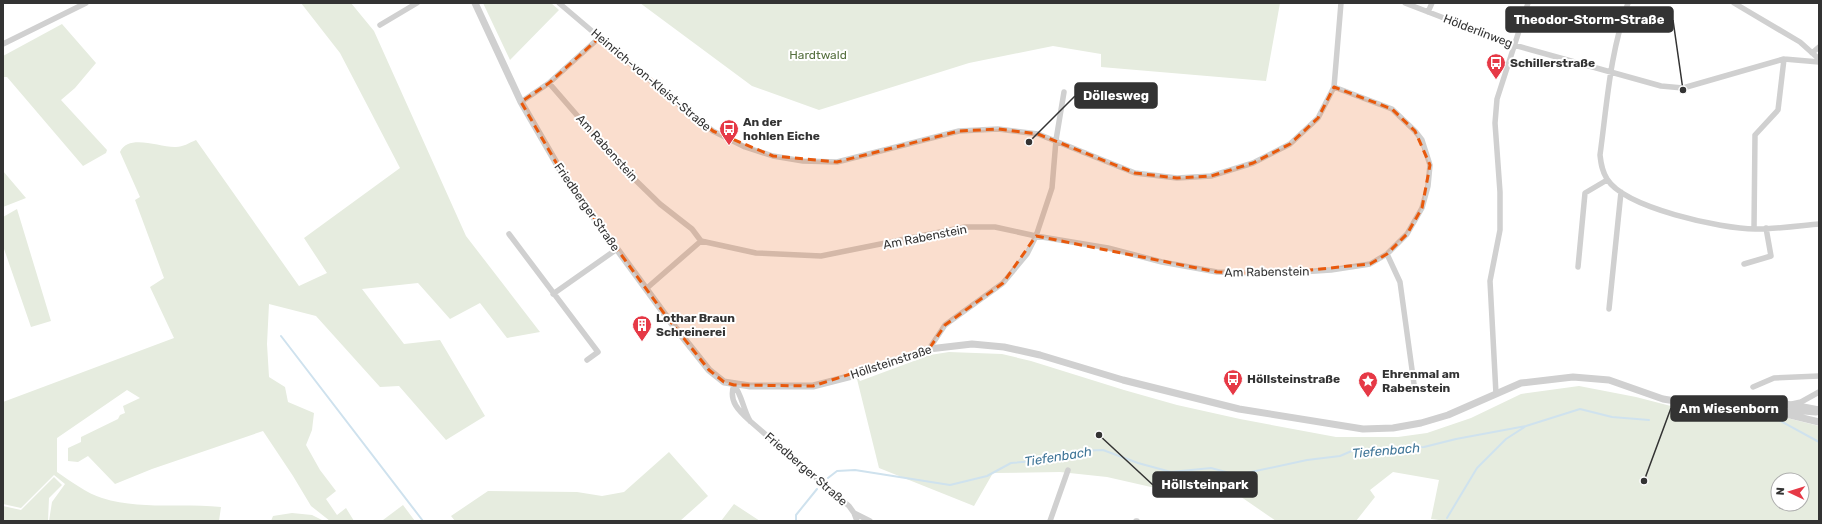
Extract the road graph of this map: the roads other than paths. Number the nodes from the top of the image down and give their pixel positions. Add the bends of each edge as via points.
1 (86, 3) edge
2 (417, 3) edge
3 (475, 3) edge
4 (560, 3) edge
5 (1341, 3) edge
6 (1405, 3) edge
7 (1432, 3) edge
8 (1528, 3) edge
9 (1628, 3) edge
10 (1734, 3) edge
11 (1428, 12) junction
12 (380, 25) dead end
13 (600, 37) junction
14 (3, 44) edge
15 (1514, 45) junction
16 (1819, 47) edge
17 (1812, 53) junction
18 (1784, 59) junction
19 (1819, 60) edge
20 (1611, 73) junction
21 (549, 83) junction
22 (1334, 87) junction
23 (1064, 92) dead end
24 (521, 102) junction
25 (1056, 140) junction
26 (1607, 180) junction
27 (1621, 192) junction
28 (1819, 224) edge
29 (1766, 228) junction
30 (1754, 229) junction
31 (509, 234) dead end
32 (1036, 236) junction
33 (701, 241) junction
34 (617, 249) junction
35 (1387, 254) junction
36 (1744, 264) dead end
37 (1578, 267) dead end
38 (646, 288) junction
39 (553, 294) junction
40 (1610, 309) dead end
41 (929, 349) junction
42 (588, 360) dead end
43 (1819, 376) edge
44 (1414, 384) dead end
45 (734, 385) junction
46 (1753, 387) dead end
47 (1819, 392) edge
48 (1496, 394) junction
49 (1791, 404) junction
50 (1722, 406) junction
51 (1757, 409) junction
52 (1816, 421) edge
53 (1068, 470) dead end
54 (854, 513) junction
55 (857, 521) edge
56 (870, 521) edge
57 (1050, 521) edge

1 - 14 street
2 - 12 street
3 - 24 street, Friedberger Straße
4 - 13 street, Heinrich-von-Kleist-Straße
5 - 22 street, Heinrich-von-Kleist-Straße
6 - 11 street, Hölderlinweg
7 - 11 street
8 - 15 street
9 - 20 street via 1621,22
10 - 17 street via 1800,42
11 - 15 street, Hölderlinweg
13 - 21 street
13 - 25 street, Heinrich-von-Kleist-Straße via 713,131 745,147 773,156 803,161 837,162 959,131 998,129 1038,134
15 - 20 street, Hölderlinweg
15 - 48 street via 1497,99 1495,123 1500,230 1490,281
16 - 17 street
17 - 19 street
18 - 19 street, Hölderlinweg
18 - 20 street, Hölderlinweg via 1683,88 1661,86
18 - 30 street via 1778,110 1756,135
20 - 26 street via 1600,156
21 - 24 street
21 - 33 street, Am Rabenstein via 621,166 660,204 692,229
22 - 25 street, Heinrich-von-Kleist-Straße via 1318,118 1290,144 1253,163 1211,176 1177,178 1135,174
22 - 35 street, Am Rabenstein via 1392,109 1422,140 1430,165 1422,208 1407,234
23 - 25 street
24 - 34 street, Friedberger Straße via 565,178
25 - 32 street via 1052,188
26 - 27 street
26 - 37 street via 1585,193
27 - 30 street via 1659,210 1694,221
27 - 40 street
28 - 29 street
29 - 30 street
29 - 36 street via 1771,256
31 - 39 street
32 - 33 street, Am Rabenstein via 995,227 965,227 822,256 756,253
32 - 35 street, Am Rabenstein via 1108,248 1162,262 1217,272 1270,274 1331,270 1370,264
32 - 41 street via 1027,254 1003,283 944,325
33 - 38 street
34 - 38 street, Friedberger Straße
34 - 39 street
35 - 44 street via 1400,282
38 - 45 street, Friedberger Straße via 709,370 724,382
39 - 42 street via 598,352
41 - 45 street, Höllsteinstraße via 812,386
41 - 48 street, Höllsteinstraße via 972,344 1004,347 1239,409 1363,429 1393,428 1421,423
43 - 46 street via 1774,378
45 - 54 street, Friedberger Straße via 740,392 743,407 750,421 836,494
47 - 49 street, Höllsteinstraße via 1801,402
48 - 50 street, Höllsteinstraße via 1521,383 1544,379 1594,378 1627,385 1663,398
49 - 50 street, Höllsteinstraße via 1742,403
49 - 51 street, Höllsteinstraße via 1819,410 1809,413 1770,407
50 - 51 street, Höllsteinstraße
51 - 52 street, Höllsteinstraße
53 - 57 street
54 - 55 street, Friedberger Straße
54 - 56 street

